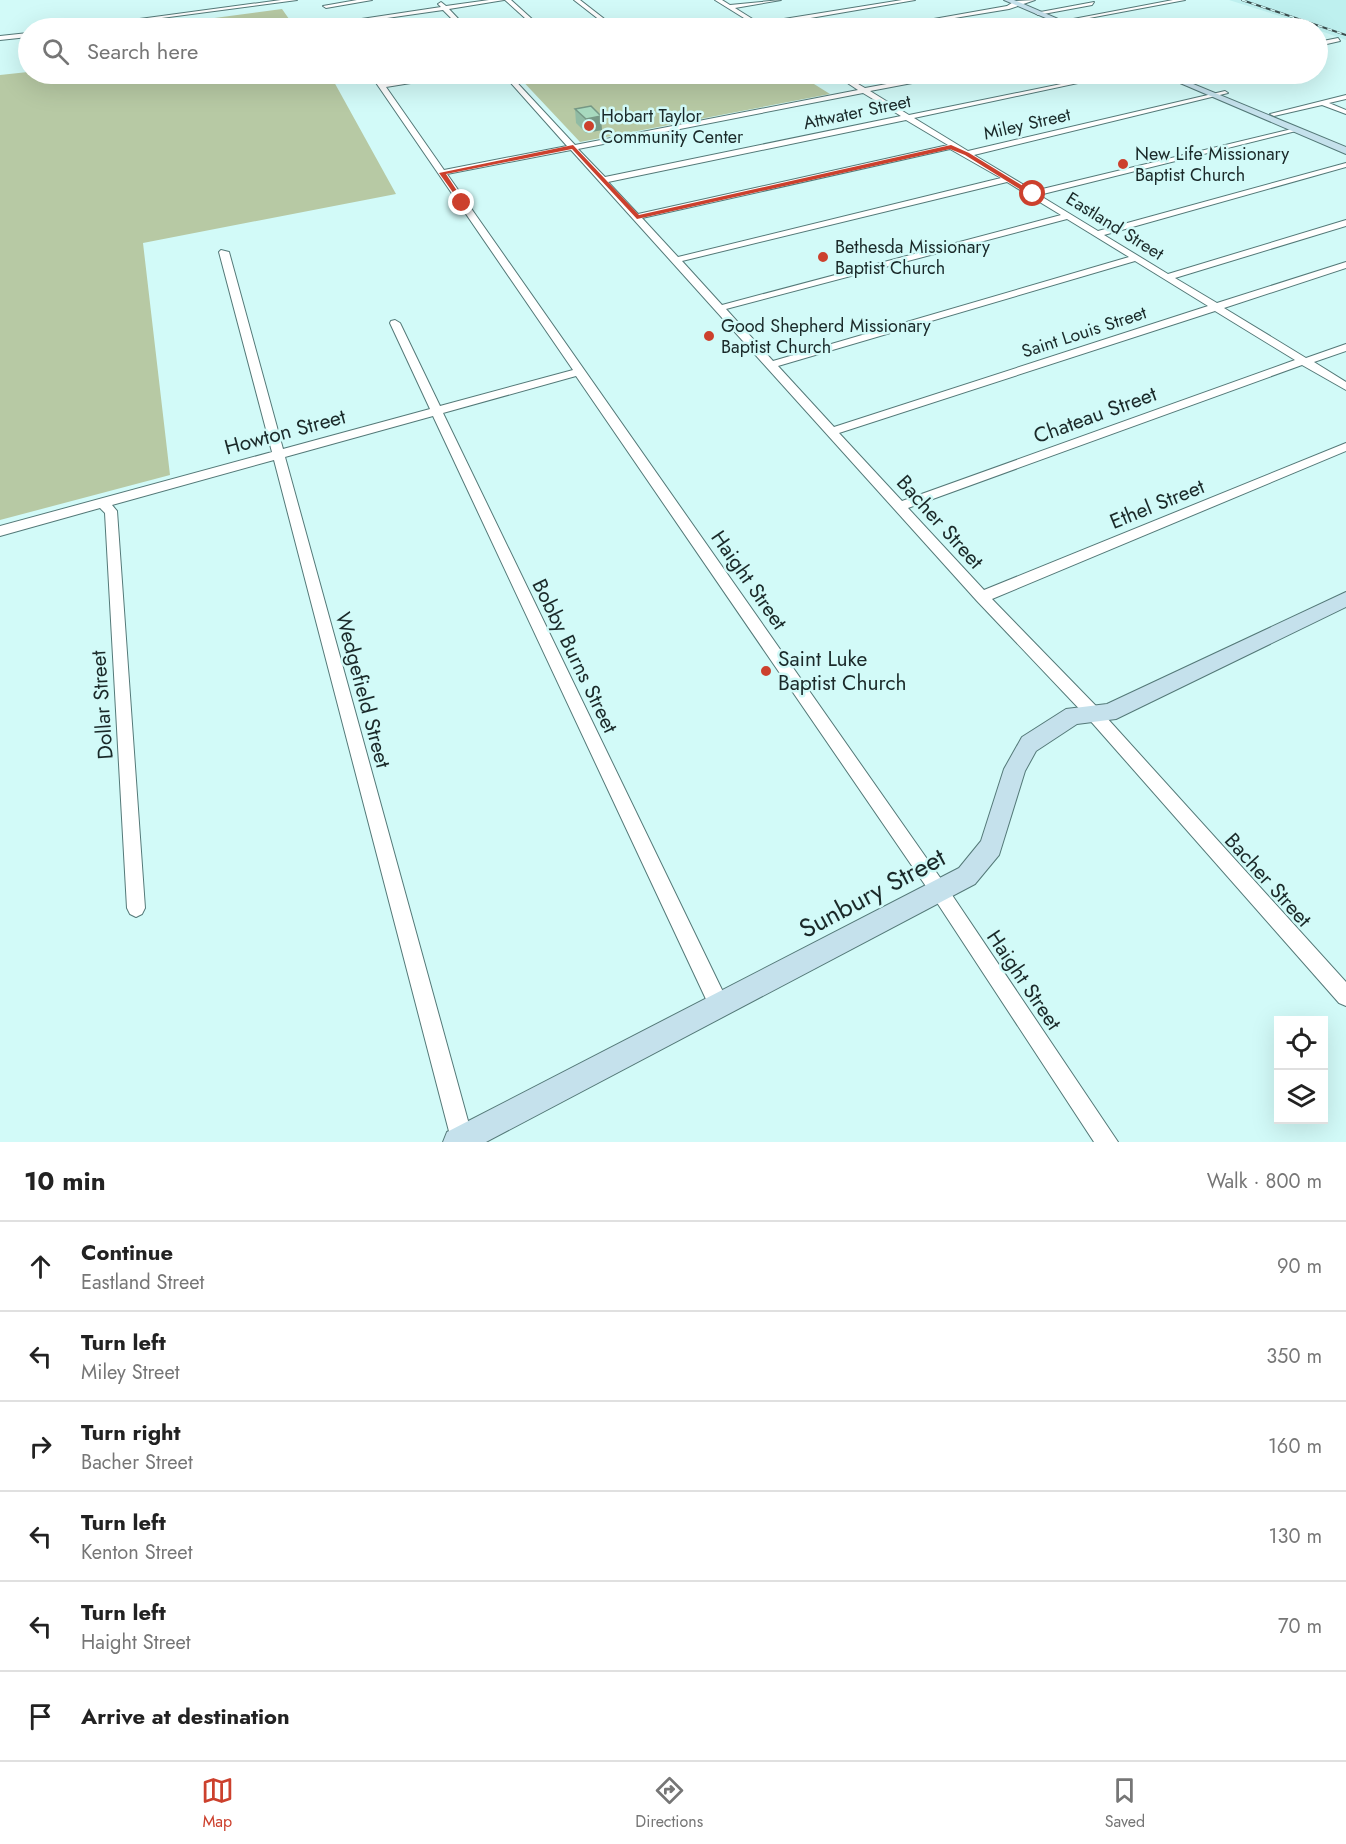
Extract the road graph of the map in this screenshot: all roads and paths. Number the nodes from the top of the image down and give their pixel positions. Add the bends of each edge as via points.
1 (294, 0) edge
2 (321, 0) edge
3 (369, 0) edge
4 (438, 0) edge
5 (501, 0) edge
6 (508, 0) edge
7 (577, 0) edge
8 (718, 0) edge
9 (778, 0) edge
10 (912, 0) edge
11 (994, 0) edge
12 (1032, 0) edge
13 (1182, 0) edge
14 (1011, 3) edge
15 (1092, 3) dead end
16 (326, 6) junction
17 (730, 7) junction
18 (444, 8) junction
19 (1038, 13) junction
20 (154, 18) edge
21 (334, 18) edge
22 (389, 18) edge
23 (454, 18) edge
24 (528, 18) edge
25 (600, 18) edge
26 (747, 18) edge
27 (811, 18) edge
28 (935, 18) edge
29 (1040, 18) edge
30 (1046, 18) edge
31 (1098, 18) edge
32 (18, 36) edge
33 (0, 39) edge
34 (1338, 40) dead end
35 (1328, 42) edge
36 (380, 84) edge
37 (515, 84) edge
38 (853, 84) edge
39 (895, 84) edge
40 (1068, 84) edge
41 (1186, 84) edge
42 (1206, 84) edge
43 (863, 90) junction
44 (1226, 93) junction
45 (1214, 96) junction
46 (1346, 97) edge
47 (1323, 103) junction
48 (1346, 112) edge
49 (1274, 114) junction
50 (1262, 116) junction
51 (907, 117) junction
52 (1296, 130) junction
53 (1346, 143) edge
54 (573, 147) junction
55 (1346, 151) edge
56 (967, 154) junction
57 (1346, 165) edge
58 (442, 173) junction
59 (1008, 179) junction
60 (604, 180) junction
61 (1033, 194) junction
62 (1069, 216) junction
63 (637, 217) junction
64 (1346, 223) edge
65 (1097, 234) junction
66 (224, 252) dead end
67 (1136, 258) junction
68 (676, 260) junction
69 (1346, 265) edge
70 (1167, 277) junction
71 (1214, 307) junction
72 (720, 308) junction
73 (395, 323) dead end
74 (1346, 347) edge
75 (1304, 361) junction
76 (771, 365) junction
77 (579, 372) junction
78 (1346, 387) edge
79 (435, 412) junction
80 (832, 430) junction
81 (1346, 447) edge
82 (278, 454) junction
83 (102, 503) junction
84 (900, 506) junction
85 (0, 531) edge
86 (982, 597) junction
87 (1346, 599) edge
88 (1092, 712) junction
89 (940, 892) junction
90 (136, 908) dead end
91 (1346, 996) edge
92 (719, 1005) junction
93 (460, 1141) edge
94 (1107, 1142) edge

1 - 20 street
2 - 16 street
3 - 16 street
4 - 18 street
5 - 18 street
6 - 24 street
7 - 25 street
8 - 17 street
9 - 17 street
10 - 27 street
11 - 14 main road
12 - 14 street
13 - 31 street
14 - 19 main road
14 - 28 street
14 - 29 main road
15 - 19 street
16 - 21 street
17 - 26 street
18 - 22 street
18 - 23 street
19 - 30 main road
32 - 33 street
34 - 35 street
36 - 58 street, Haight Street
37 - 54 street, Bacher Street
38 - 43 street, Eastland Street
39 - 43 street
40 - 51 street, Attwater Street
41 - 45 main road
42 - 44 main road
43 - 51 street, Eastland Street
43 - 54 street
44 - 45 street, Miley Street
44 - 49 main road
45 - 50 main road
45 - 56 street, Miley Street
46 - 47 street
47 - 48 street
47 - 49 street
49 - 50 main road
49 - 53 main road
50 - 52 main road
51 - 56 street, Eastland Street
51 - 60 street, Attwater Street
52 - 55 main road
52 - 61 street
54 - 58 street
54 - 60 street, Bacher Street
56 - 59 street, Eastland Street
56 - 63 street, Miley Street via 951,147
57 - 65 street
58 - 77 street, Haight Street
59 - 61 street, Eastland Street
59 - 68 street
60 - 63 street, Bacher Street
61 - 62 street, Eastland Street
62 - 65 street, Eastland Street
62 - 72 street
63 - 68 street, Bacher Street
64 - 70 street
65 - 67 street, Eastland Street
66 - 82 street, Wedgefield Street
67 - 70 street, Eastland Street
67 - 76 street
68 - 72 street, Bacher Street
69 - 71 street, Saint Louis Street
70 - 71 street, Eastland Street
71 - 75 street, Eastland Street
71 - 80 street, Saint Louis Street
72 - 76 street, Bacher Street
73 - 79 street, Bobby Burns Street
74 - 75 street, Chateau Street
75 - 78 street, Eastland Street
75 - 84 street, Chateau Street
76 - 80 street, Bacher Street
77 - 79 street, Howton Street
77 - 89 street, Haight Street
79 - 82 street, Howton Street
79 - 92 street, Bobby Burns Street
80 - 84 street, Bacher Street
81 - 86 street, Ethel Street
82 - 83 street, Howton Street
82 - 93 street, Wedgefield Street
83 - 85 street, Howton Street
83 - 90 street, Dollar Street via 111,512
84 - 86 street, Bacher Street
86 - 88 street, Bacher Street
87 - 88 main road, Sunbury Street via 1109,713
88 - 89 main road, Sunbury Street via 1072,715 1029,744 1015,769 991,847 967,876
88 - 91 street, Bacher Street
89 - 92 main road, Sunbury Street
89 - 94 street, Haight Street
92 - 93 main road, Sunbury Street

